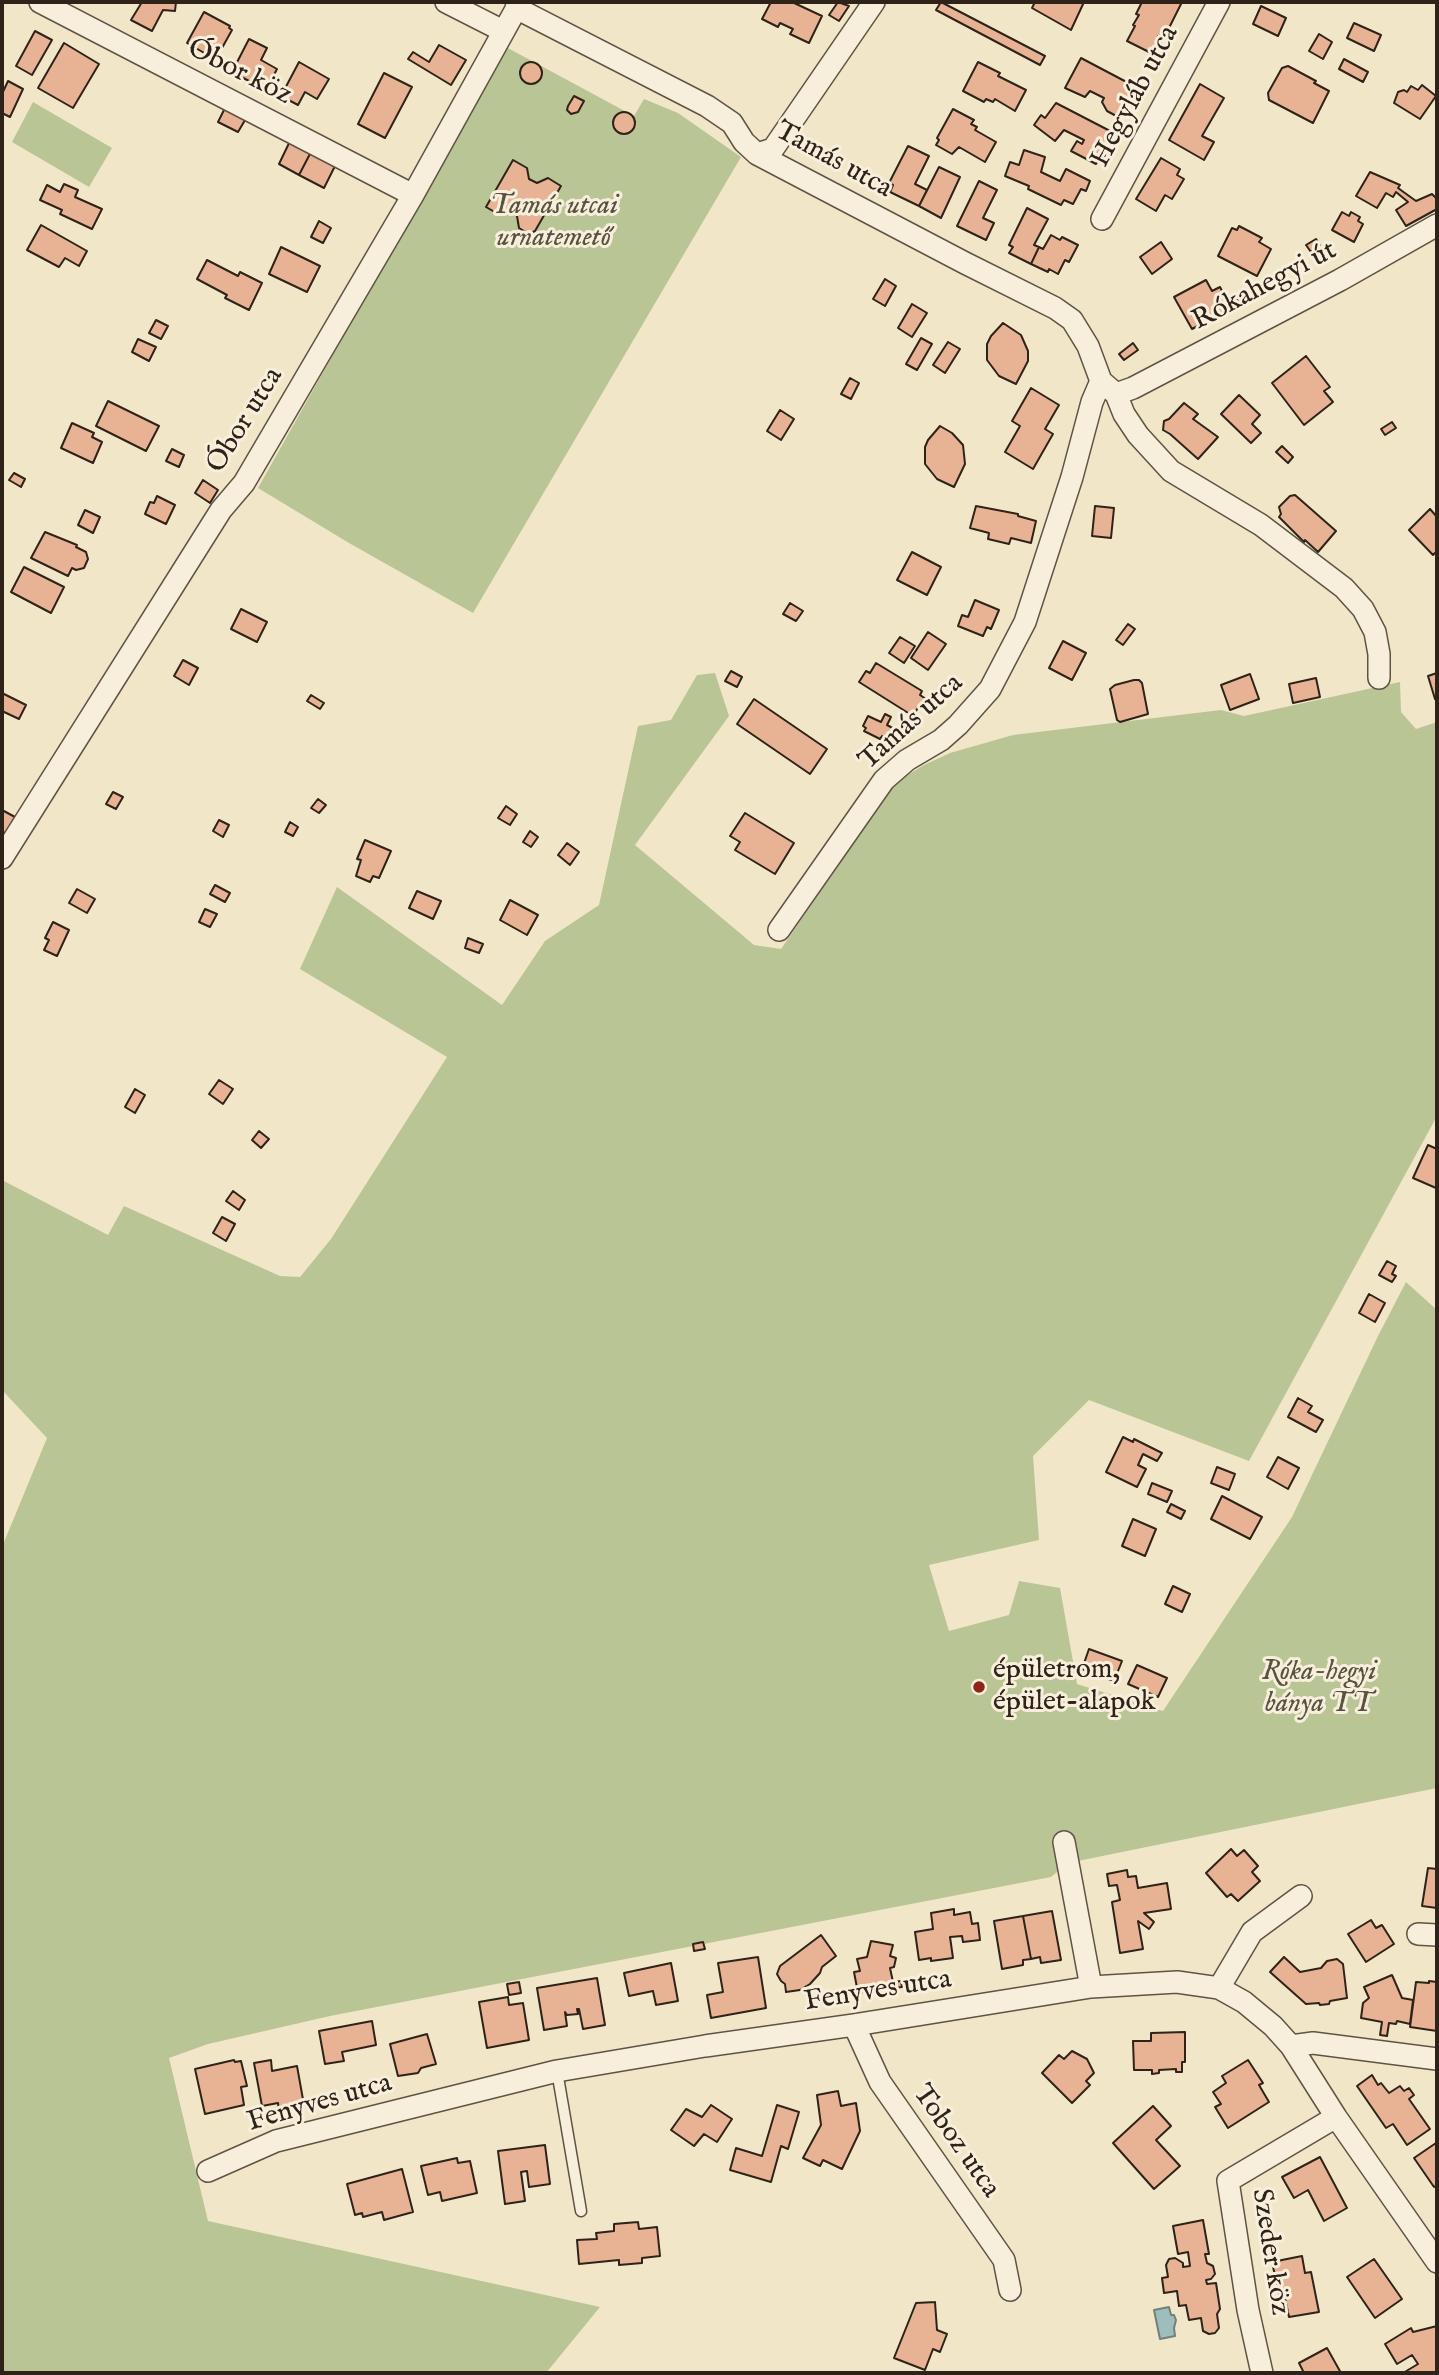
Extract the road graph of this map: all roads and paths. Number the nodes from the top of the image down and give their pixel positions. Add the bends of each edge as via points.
1 (40, 2) edge
2 (446, 2) edge
3 (874, 2) edge
4 (1219, 2) edge
5 (518, 5) edge
6 (503, 31) junction
7 (757, 154) junction
8 (414, 194) junction
9 (1102, 219) dead end
10 (1437, 225) edge
11 (1109, 388) junction
12 (1379, 678) dead end
13 (2, 858) edge
14 (779, 930) dead end
15 (1064, 1842) dead end
16 (1301, 1896) dead end
17 (1091, 1987) junction
18 (1219, 1988) junction
19 (854, 2025) junction
20 (1291, 2046) junction
21 (1437, 2059) edge
22 (557, 2071) junction
23 (1336, 2117) junction
24 (208, 2171) dead end
25 (581, 2211) dead end
26 (1437, 2262) edge
27 (1010, 2290) dead end
28 (1262, 2373) edge

1 - 8 street, Óbor köz
2 - 6 street
3 - 7 street via 773,149
4 - 9 street, Hegyláb utca
5 - 6 street, Óbor utca
5 - 7 street, Tamás utca via 708,106 732,123
6 - 8 street, Óbor utca
7 - 11 street, Tamás utca via 1055,308 1081,333
8 - 13 street, Óbor utca via 244,483 221,510
10 - 11 street, Rókahegyi út via 1133,388
11 - 12 street, Tamás utca via 1138,435 1171,471 1261,525 1344,588 1369,617 1375,632
11 - 14 street, Tamás utca via 1092,402 1025,622 990,689 941,740 884,780
15 - 17 street
16 - 18 street via 1252,1932
17 - 18 street, Fenyves utca via 1177,1982
17 - 19 street, Fenyves utca
18 - 20 street, Fenyves utca via 1244,2002
19 - 22 street, Fenyves utca
19 - 27 street, Toboz utca via 880,2082 1004,2260
20 - 21 street via 1313,2043
20 - 23 street, Fenyves utca
22 - 24 street, Fenyves utca via 276,2141
22 - 25 lane
23 - 26 street, Fenyves utca
23 - 28 street, Szeder köz via 1228,2181

